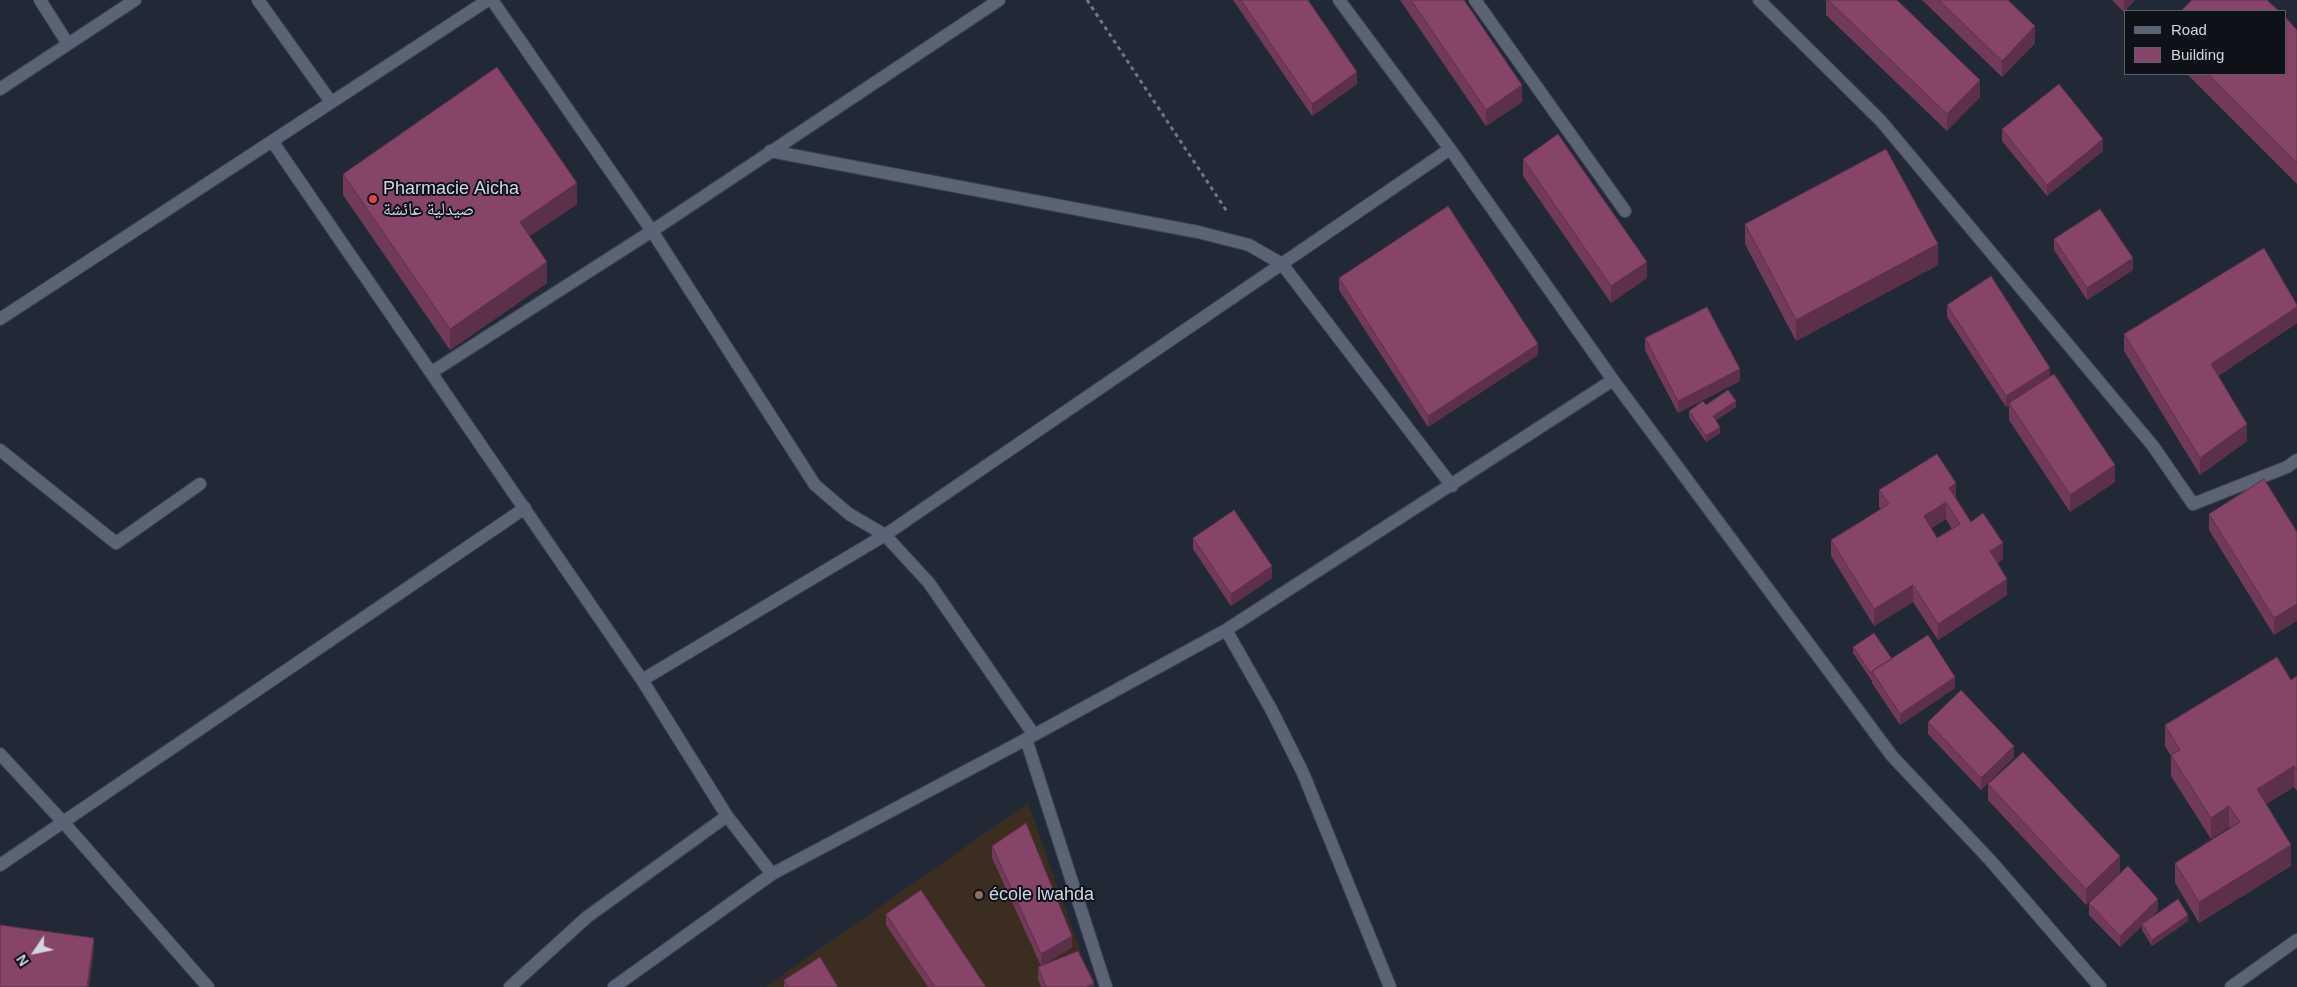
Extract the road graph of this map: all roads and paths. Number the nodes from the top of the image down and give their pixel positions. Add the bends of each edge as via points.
1 (40, 0) edge
2 (135, 0) edge
3 (258, 0) edge
4 (490, 0) edge
5 (999, 0) edge
6 (1087, 0) edge
7 (1339, 0) edge
8 (1475, 0) edge
9 (1759, 0) edge
10 (68, 44) junction
11 (0, 89) edge
12 (331, 102) junction
13 (272, 141) junction
14 (1450, 149) junction
15 (770, 152) junction
16 (1625, 211) dead end
17 (652, 230) junction
18 (1249, 245) junction
19 (1282, 264) junction
20 (0, 319) edge
21 (432, 372) junction
22 (1613, 380) junction
23 (0, 450) edge
24 (2297, 460) edge
25 (200, 484) dead end
26 (1452, 486) junction
27 (525, 508) junction
28 (885, 535) junction
29 (1226, 630) junction
30 (642, 680) junction
31 (1030, 737) junction
32 (0, 754) edge
33 (727, 816) junction
34 (64, 823) junction
35 (0, 865) edge
36 (772, 874) junction
37 (2297, 940) edge
38 (208, 987) edge
39 (510, 987) edge
40 (614, 987) edge
41 (1106, 987) edge
42 (1390, 987) edge
43 (2100, 987) edge
44 (2231, 987) edge

1 - 10 street
2 - 10 street
3 - 12 street
4 - 12 street
4 - 17 street
5 - 15 street
6 - 18 path
7 - 14 street
8 - 16 street
9 - 24 street via 1882,121 2152,446 2192,504 2287,467
10 - 11 street
12 - 13 street
13 - 20 street
13 - 21 street
14 - 19 street
14 - 22 street
15 - 17 street
15 - 18 street via 1198,232
17 - 21 street
17 - 28 street via 815,485 849,514
18 - 19 street
19 - 26 street
19 - 28 street
21 - 27 street
22 - 26 street
22 - 43 street via 1892,756 1990,860
23 - 25 street via 116,543
26 - 29 street
27 - 30 street
27 - 34 street
28 - 30 street
28 - 31 street via 929,583
29 - 31 street
29 - 42 street via 1303,772
30 - 33 street
31 - 36 street
31 - 41 street
32 - 34 street
33 - 36 street
33 - 39 street via 588,917
34 - 35 street
34 - 38 street
36 - 40 street
37 - 44 street

